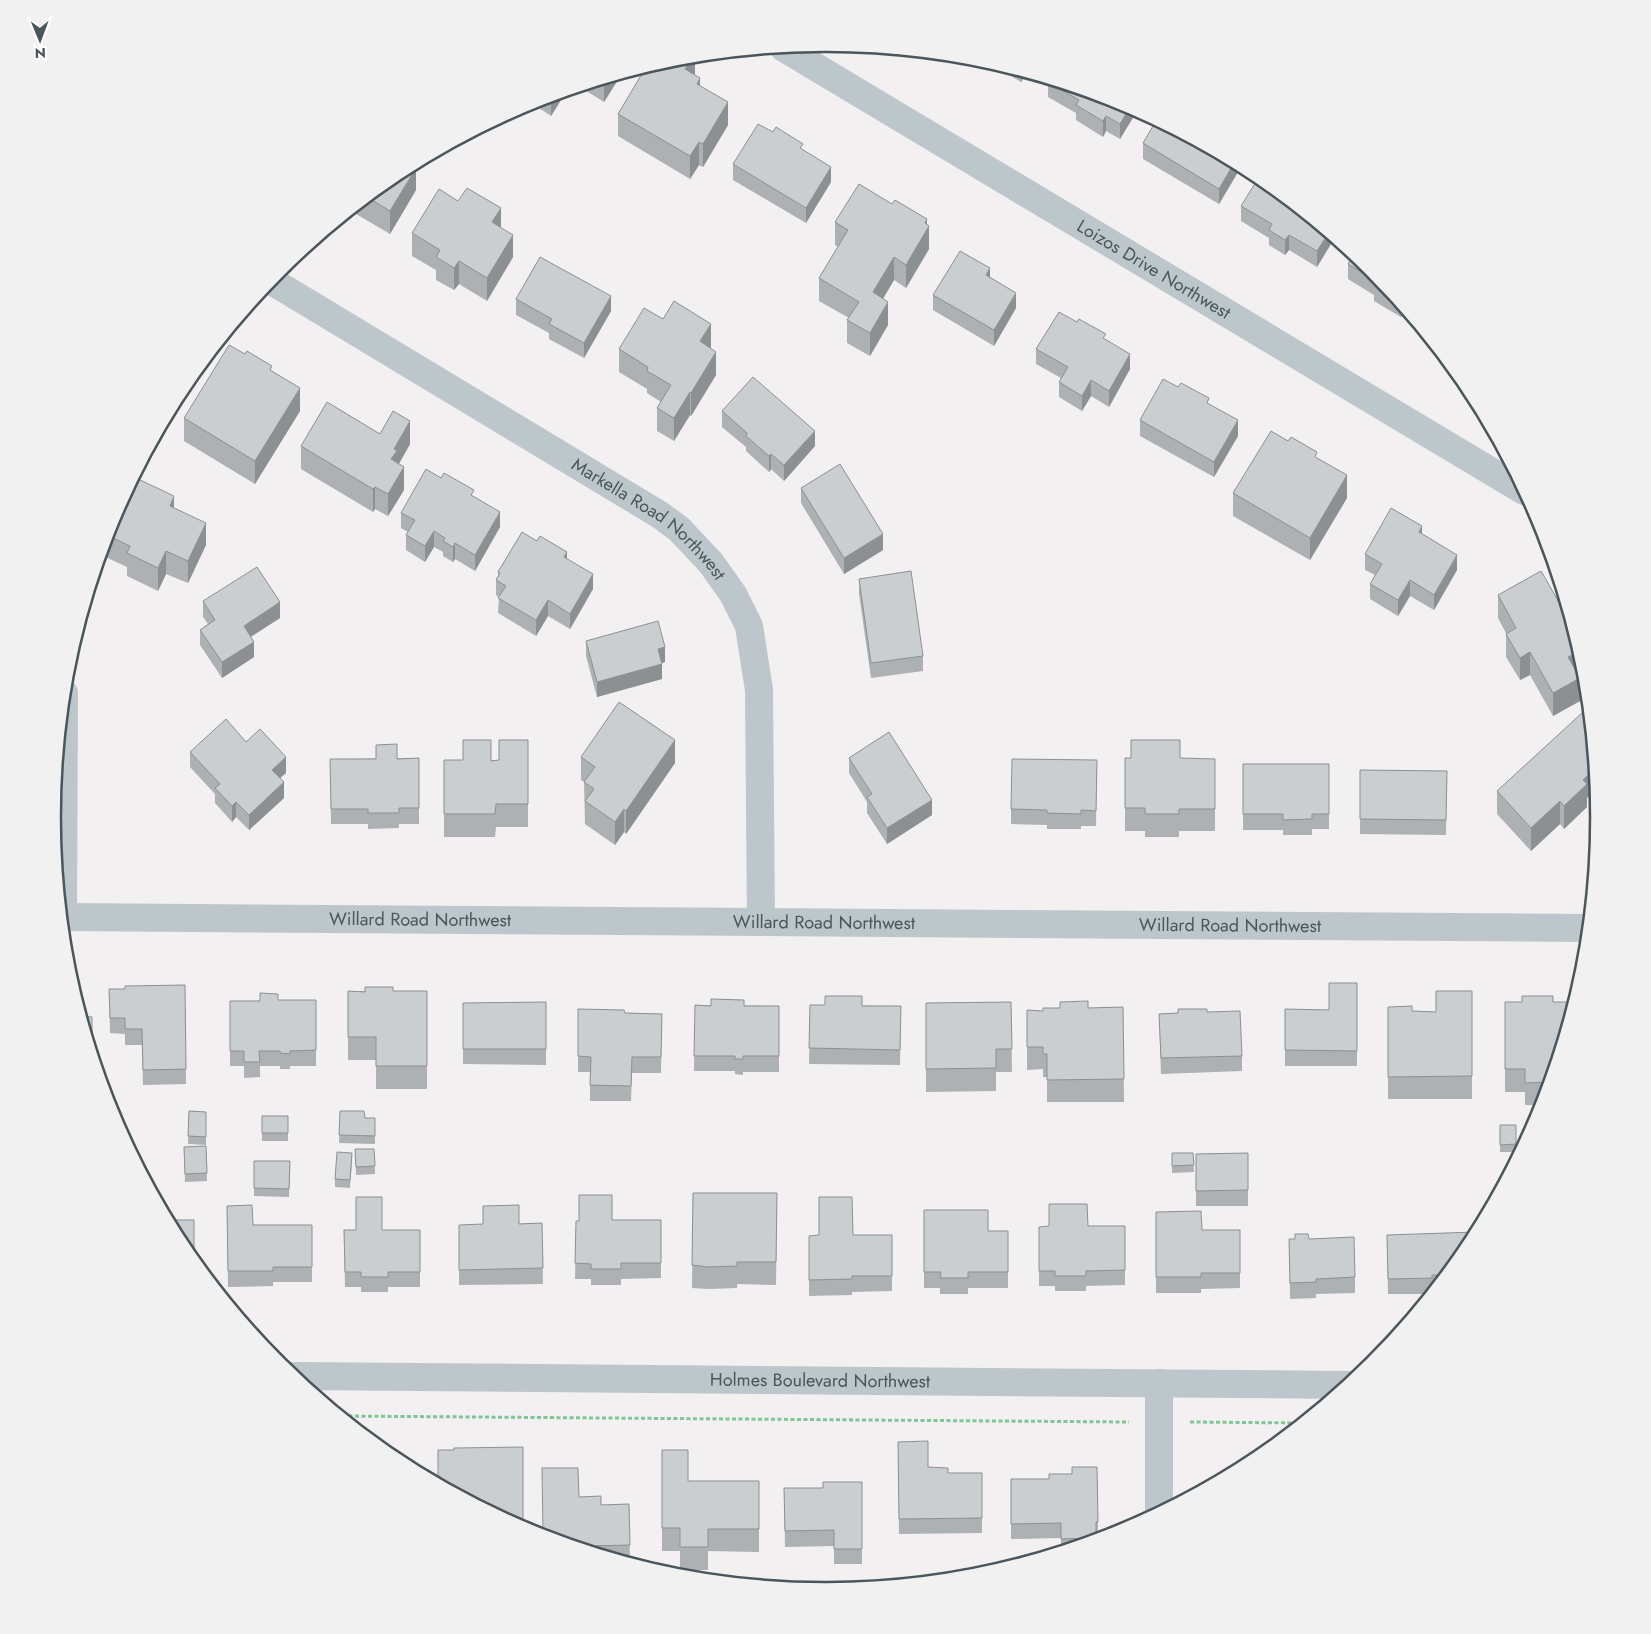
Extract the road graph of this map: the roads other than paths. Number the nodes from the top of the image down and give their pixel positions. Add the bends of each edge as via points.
1 (793, 53) edge
2 (277, 284) edge
3 (1514, 485) edge
4 (63, 763) edge
5 (63, 856) edge
6 (68, 917) edge
7 (761, 922) junction
8 (1581, 928) edge
9 (304, 1376) edge
10 (1159, 1383) junction
11 (1339, 1384) edge
12 (1160, 1505) edge

1 - 3 street, Loizos Drive Northwest
2 - 7 street, Markella Road Northwest via 660,515 679,529 711,562 733,594 748,626 759,690
4 - 5 street
6 - 7 street, Willard Road Northwest
7 - 8 street, Willard Road Northwest
9 - 10 street, Holmes Boulevard Northwest
10 - 11 street, Holmes Boulevard Northwest
10 - 12 street

